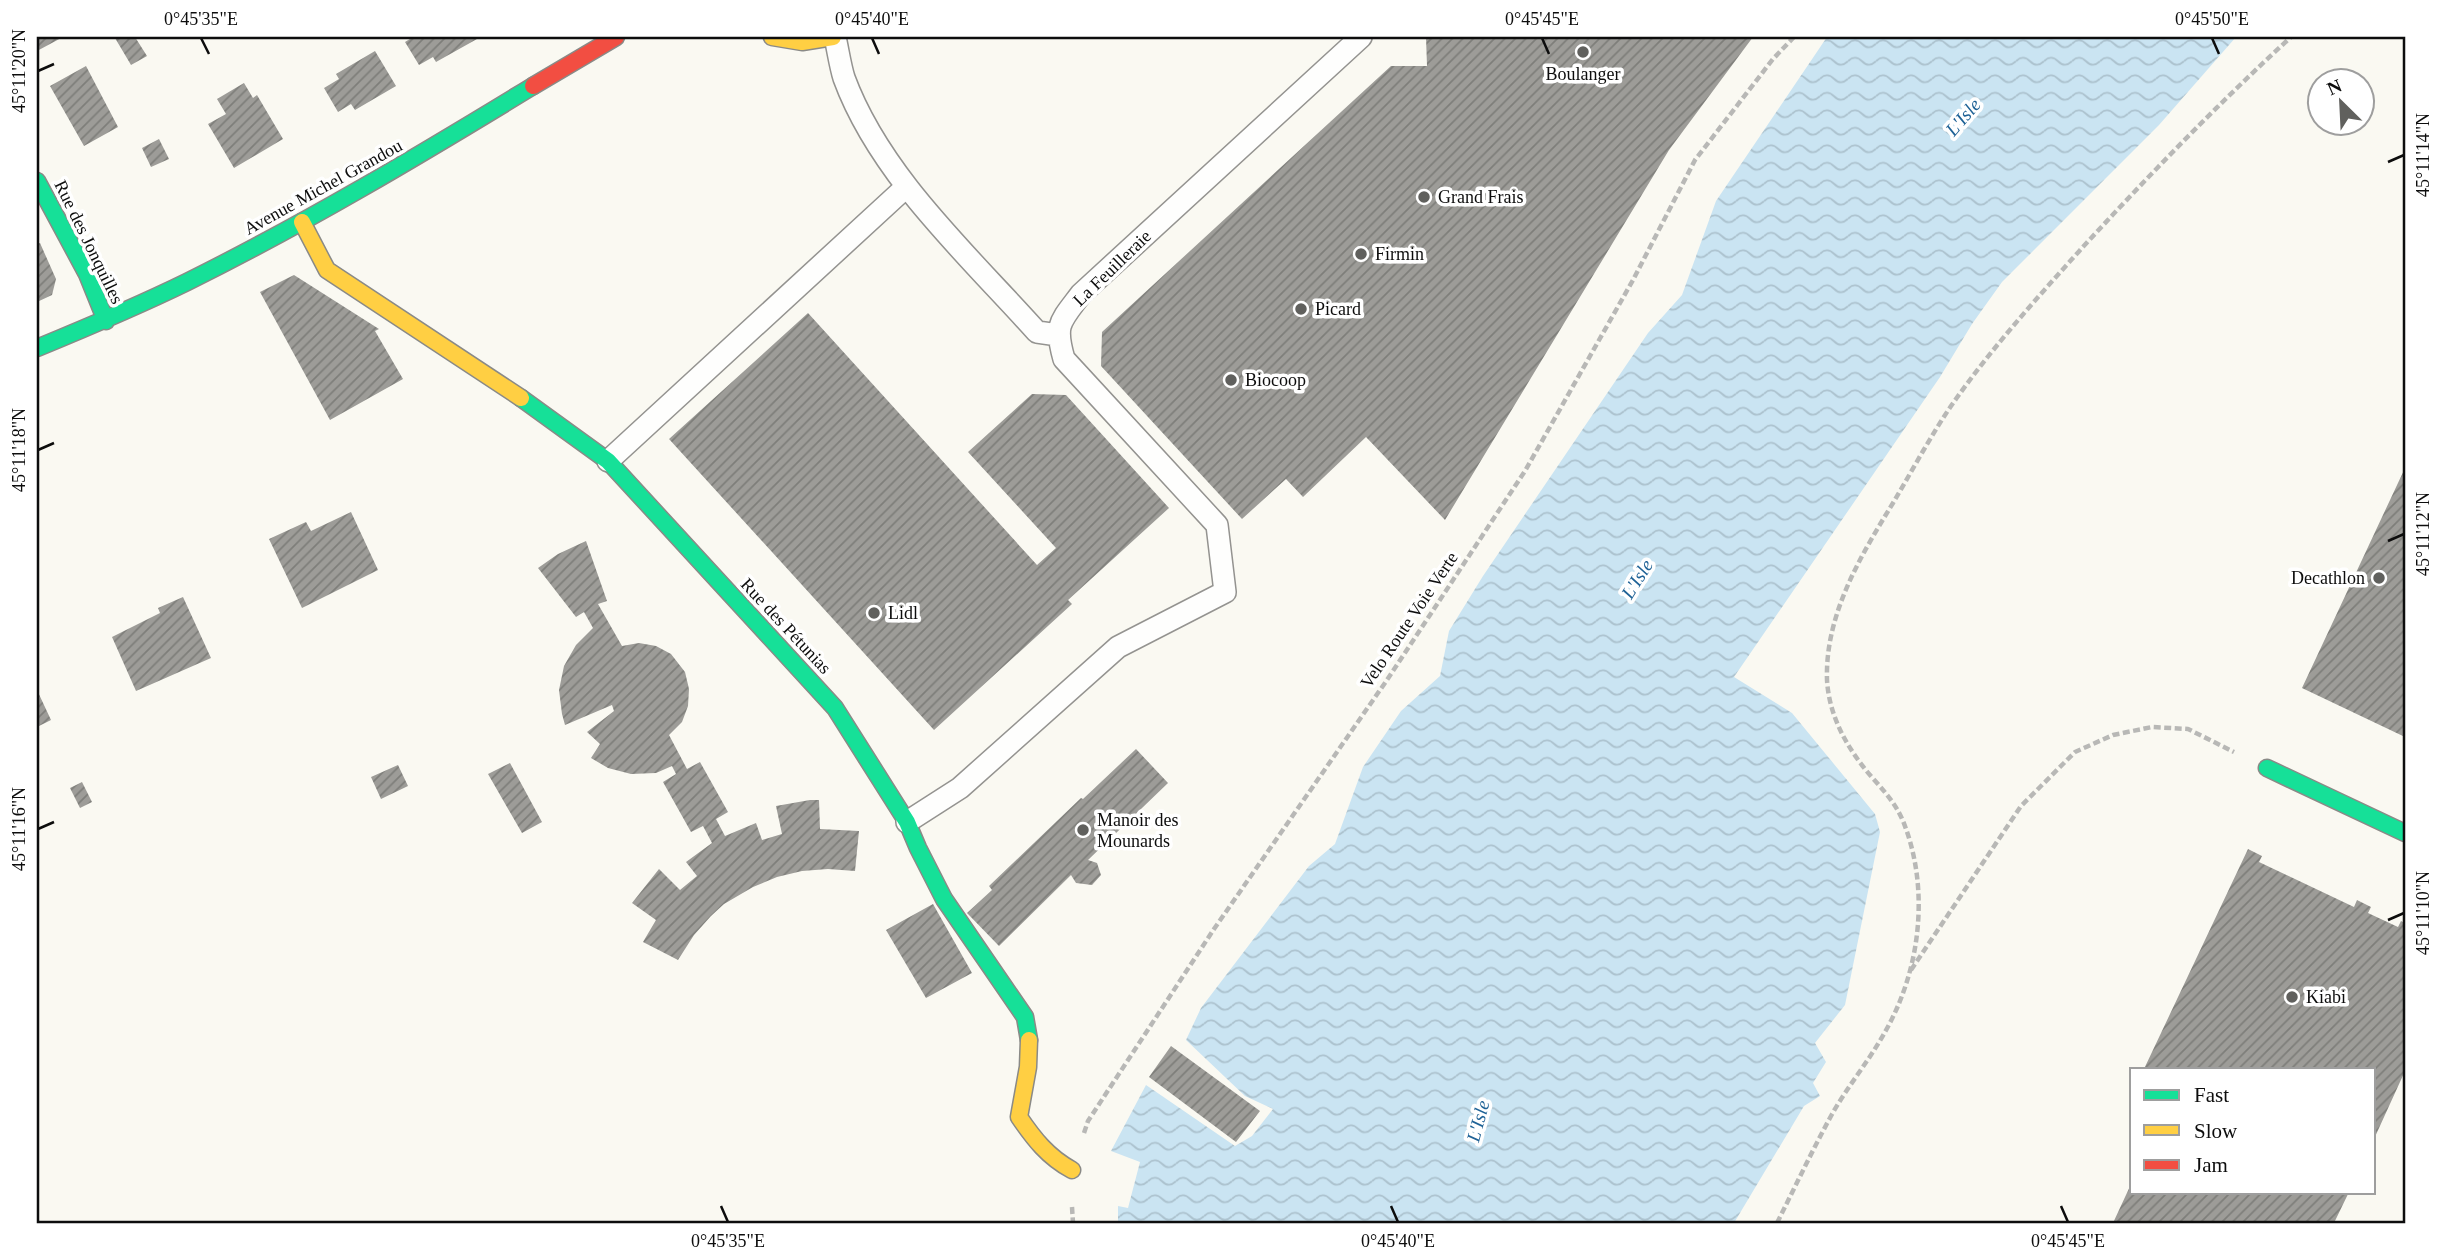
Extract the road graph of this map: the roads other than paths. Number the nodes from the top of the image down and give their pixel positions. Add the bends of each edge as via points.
1 (616, 37) edge
2 (772, 37) edge
3 (834, 37) edge
4 (1360, 37) edge
5 (37, 181) edge
6 (906, 187) junction
7 (302, 222) junction
8 (106, 321) junction
9 (1058, 335) junction
10 (37, 348) edge
11 (608, 461) junction
12 (2267, 768) road end
13 (907, 822) junction
14 (2405, 833) edge
15 (1072, 1170) road end

1 - 7 street, Avenue Michel Grandou
2 - 3 street via 810,43
3 - 6 lane via 858,108
4 - 9 lane, La Feuilleraie via 1081,294 1062,319
5 - 8 street, Rue des Jonquilles via 87,274
6 - 9 lane via 1037,332
6 - 11 lane
7 - 8 street, Avenue Michel Grandou
7 - 11 street, Rue des Pétunias via 327,270
8 - 10 street, Avenue Michel Grandou
9 - 13 lane via 1065,359 1217,525 1225,592 1118,647 960,789
11 - 13 street, Rue des Pétunias via 835,708
12 - 14 street
13 - 15 street, Rue des Pétunias via 946,901 1026,1017 1031,1037 1019,1117 1052,1160

